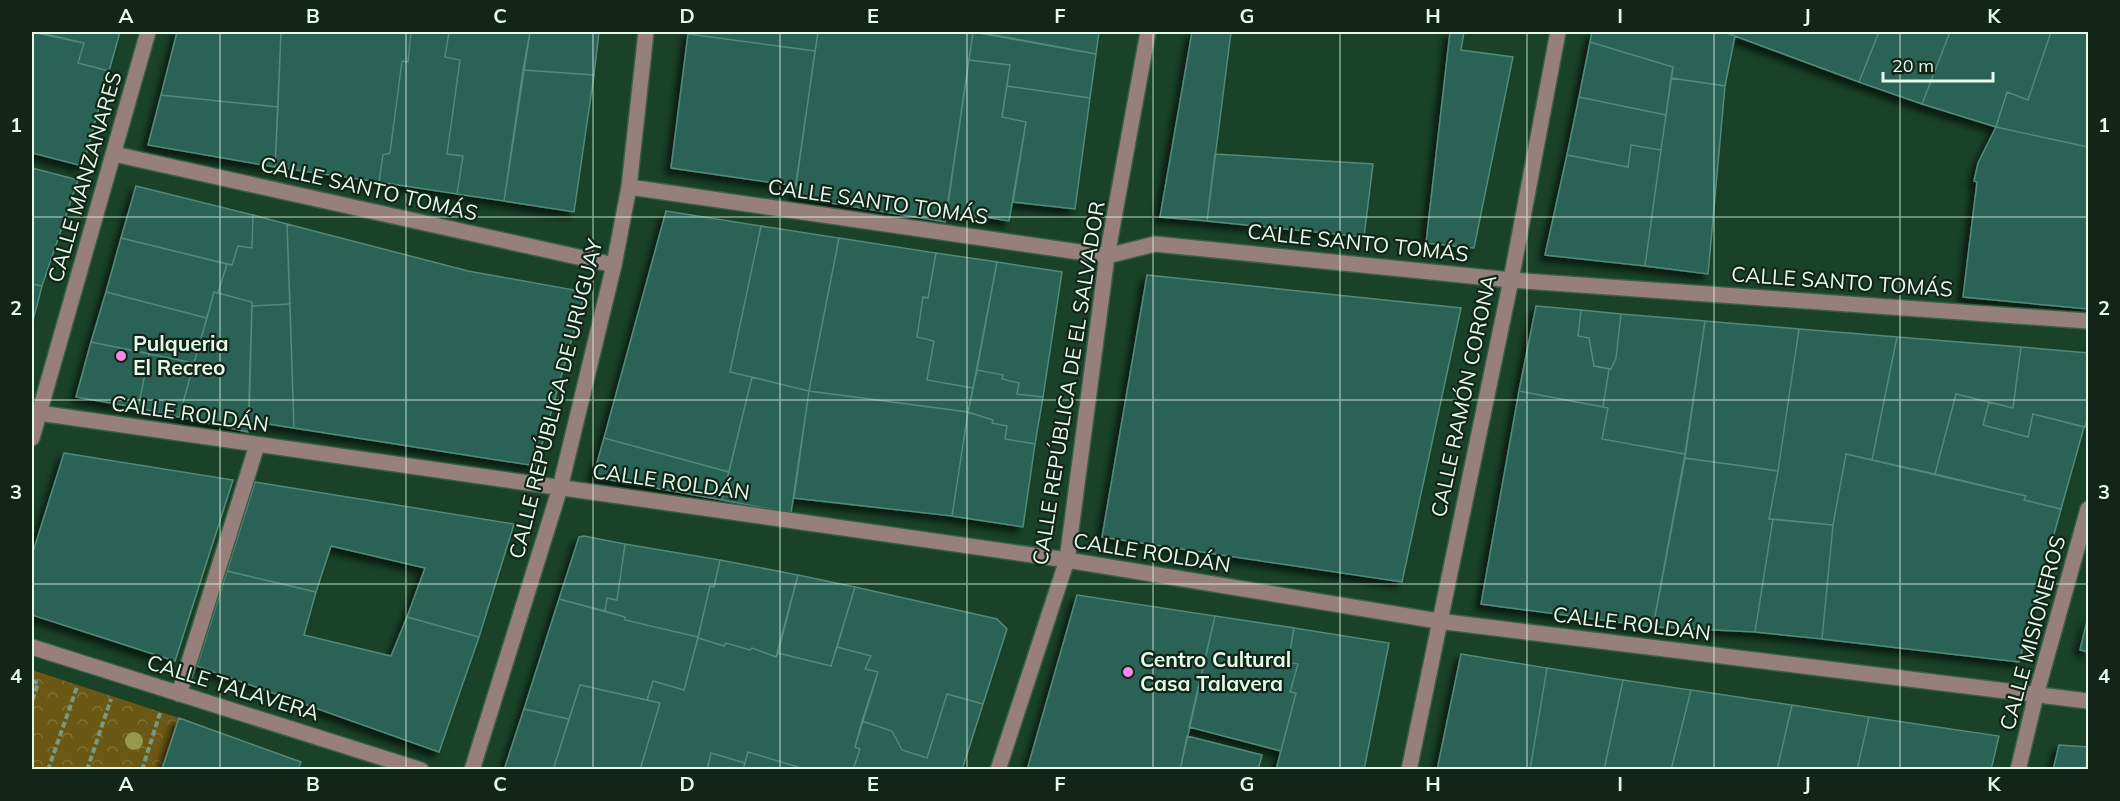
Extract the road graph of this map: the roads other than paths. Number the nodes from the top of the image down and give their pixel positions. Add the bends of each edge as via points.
1 (147, 32) edge
2 (646, 32) edge
3 (1148, 32) edge
4 (1558, 32) edge
5 (114, 154) junction
6 (629, 188) junction
7 (1107, 256) junction
8 (615, 265) junction
9 (1511, 280) junction
10 (2088, 321) edge
11 (36, 413) edge
12 (32, 438) edge
13 (257, 445) junction
14 (560, 488) junction
15 (2088, 509) edge
16 (1067, 560) junction
17 (1438, 621) junction
18 (32, 647) edge
19 (173, 692) junction
20 (2036, 695) junction
21 (2088, 701) edge
22 (421, 770) edge
23 (472, 770) edge
24 (998, 770) edge
25 (1409, 770) edge
26 (2018, 770) edge

1 - 5 street, CALLE MANZANARES
2 - 6 street, CALLE REPÚBLICA DE URUGUAY
3 - 7 street, CALLE REPÚBLICA DE EL SALVADOR
4 - 9 street, CALLE RAMÓN CORONA
5 - 8 street, CALLE SANTO TOMÁS
5 - 11 street, CALLE MANZANARES
6 - 7 street, CALLE SANTO TOMÁS
6 - 8 street, CALLE REPÚBLICA DE URUGUAY
7 - 9 street, CALLE SANTO TOMÁS via 1155,244
7 - 16 street, CALLE REPÚBLICA DE EL SALVADOR
8 - 14 street, CALLE REPÚBLICA DE URUGUAY
9 - 10 street, CALLE SANTO TOMÁS
9 - 17 street, CALLE RAMÓN CORONA
11 - 12 street, CALLE MANZANARES
11 - 13 street, CALLE ROLDÁN
13 - 14 street, CALLE ROLDÁN
13 - 19 street
14 - 16 street, CALLE ROLDÁN
14 - 23 street, CALLE REPÚBLICA DE URUGUAY
15 - 20 street, CALLE MISIONEROS
16 - 17 street, CALLE ROLDÁN
16 - 24 street, CALLE REPÚBLICA DE EL SALVADOR
17 - 20 street, CALLE ROLDÁN
17 - 25 street, CALLE RAMÓN CORONA
18 - 19 street, CALLE TALAVERA
19 - 22 street, CALLE TALAVERA
20 - 21 street, CALLE ROLDÁN
20 - 26 street, CALLE MISIONEROS

